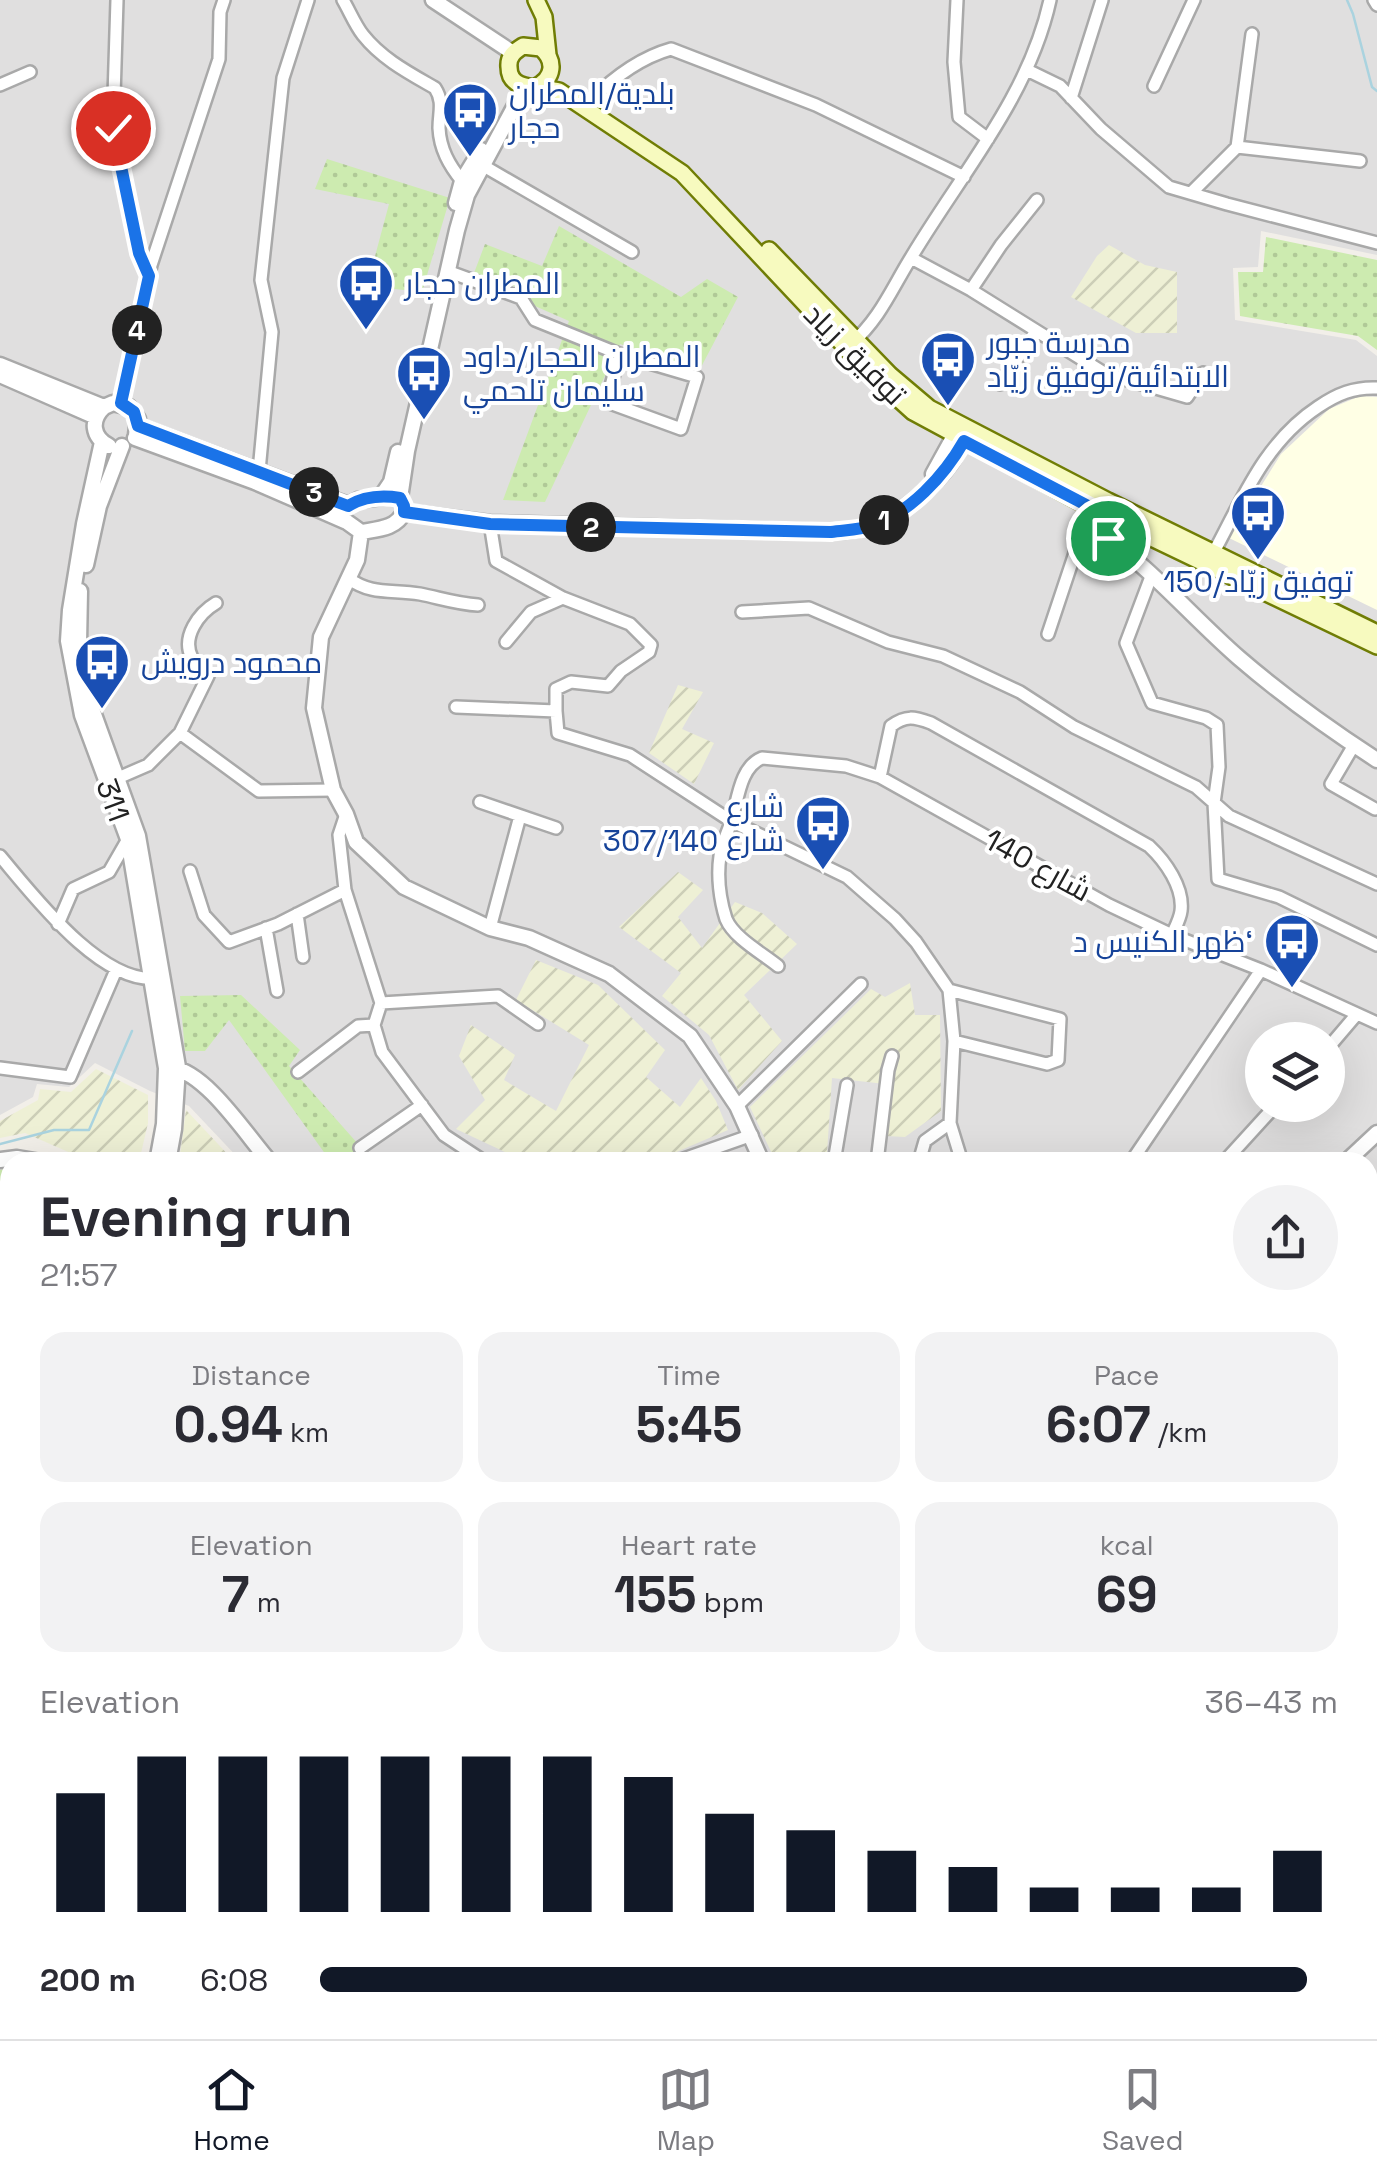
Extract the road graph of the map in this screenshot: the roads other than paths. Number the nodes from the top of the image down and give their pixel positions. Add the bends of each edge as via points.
1 (117, 0) edge
2 (224, 0) edge
3 (308, 0) edge
4 (344, 0) edge
5 (434, 0) edge
6 (528, 0) edge
7 (536, 0) edge
8 (956, 0) edge
9 (1050, 0) edge
10 (1102, 0) edge
11 (1194, 0) edge
12 (1252, 34) dead end
13 (529, 45) junction
14 (513, 53) junction
15 (550, 60) junction
16 (1027, 70) junction
17 (30, 72) dead end
18 (0, 85) edge
19 (527, 86) junction
20 (1154, 86) dead end
21 (1072, 98) junction
22 (590, 101) junction
23 (988, 139) junction
24 (1237, 147) junction
25 (1360, 161) dead end
26 (482, 166) junction
27 (964, 177) junction
28 (462, 181) junction
29 (1191, 193) junction
30 (1037, 200) dead end
31 (1377, 243) edge
32 (632, 252) dead end
33 (911, 258) junction
34 (447, 271) junction
35 (149, 276) junction
36 (970, 290) junction
37 (1036, 331) junction
38 (852, 344) junction
39 (619, 354) junction
40 (0, 365) edge
41 (1204, 374) dead end
42 (0, 376) edge
43 (1000, 384) dead end
44 (1377, 388) edge
45 (121, 403) junction
46 (100, 412) junction
47 (961, 435) junction
48 (132, 437) junction
49 (102, 442) junction
50 (259, 471) junction
51 (381, 497) junction
52 (402, 505) junction
53 (348, 506) junction
54 (1104, 509) junction
55 (347, 522) junction
56 (490, 524) junction
57 (361, 532) junction
58 (1214, 552) junction
59 (1152, 574) junction
60 (348, 578) junction
61 (564, 598) junction
62 (216, 603) dead end
63 (478, 605) dead end
64 (742, 612) dead end
65 (1377, 632) edge
66 (1048, 634) dead end
67 (506, 642) dead end
68 (1377, 646) edge
69 (456, 706) dead end
70 (556, 711) junction
71 (180, 732) junction
72 (1354, 745) junction
73 (1377, 760) edge
74 (880, 777) junction
75 (118, 778) junction
76 (333, 790) junction
77 (480, 802) dead end
78 (1214, 804) junction
79 (1375, 809) edge
80 (346, 814) junction
81 (520, 816) junction
82 (732, 820) junction
83 (556, 828) dead end
84 (128, 839) junction
85 (0, 856) edge
86 (190, 871) dead end
87 (1377, 884) edge
88 (344, 890) junction
89 (297, 914) junction
90 (58, 924) junction
91 (266, 928) junction
92 (490, 928) junction
93 (1172, 935) junction
94 (1377, 945) edge
95 (302, 957) dead end
96 (778, 966) dead end
97 (116, 970) junction
98 (1261, 970) junction
99 (157, 978) junction
100 (861, 984) dead end
101 (948, 990) junction
102 (277, 992) dead end
103 (382, 1003) junction
104 (1357, 1014) junction
105 (1377, 1023) edge
106 (374, 1024) junction
107 (538, 1024) dead end
108 (1345, 1028) edge
109 (954, 1040) junction
110 (892, 1056) dead end
111 (0, 1068) edge
112 (172, 1068) junction
113 (298, 1072) dead end
114 (846, 1085) dead end
115 (422, 1105) junction
116 (736, 1106) junction
117 (1260, 1122) edge
118 (950, 1123) junction
119 (1377, 1132) edge
120 (752, 1135) junction
121 (360, 1148) dead end
122 (160, 1152) edge
123 (170, 1152) edge
124 (261, 1152) edge
125 (470, 1152) edge
126 (704, 1152) edge
127 (758, 1152) edge
128 (836, 1152) edge
129 (878, 1152) edge
130 (922, 1152) edge
131 (959, 1152) edge
132 (1139, 1152) edge
133 (1233, 1152) edge
134 (1356, 1152) edge

1 - 35 street via 113,128
2 - 35 street via 219,58
3 - 50 street via 283,78 261,280 272,332
4 - 28 street via 374,47 439,93 443,151
5 - 14 street
6 - 13 main road via 537,28
7 - 15 main road
8 - 23 street via 959,118
9 - 16 street
10 - 21 street
11 - 20 street
12 - 24 street
13 - 14 main road
13 - 15 main road
14 - 19 main road via 510,74
15 - 19 main road via 548,78
15 - 22 main road, توفيق زياد
16 - 21 street
16 - 23 street
17 - 18 street
19 - 26 street
19 - 28 street
19 - 38 main road, توفيق زياد via 559,91 682,173
21 - 29 street via 1170,186
22 - 27 street via 642,60 671,49 816,105
22 - 38 main road, توفيق زياد via 694,172
23 - 27 street
24 - 25 street
24 - 29 street
26 - 32 street
26 - 34 street via 467,194
27 - 33 street
28 - 51 street via 391,482
29 - 31 street
30 - 36 street
33 - 36 street
33 - 38 street via 880,313
34 - 39 street via 521,298 535,320
34 - 52 street via 416,401
35 - 45 street
36 - 37 street
37 - 41 street via 1104,374 1187,397
37 - 43 street
38 - 47 main road, توفيق زياد
39 - 39 street via 696,378 681,429 607,402
40 - 46 street
42 - 46 street
44 - 58 street via 1336,395 1298,420 1274,445
45 - 46 street
45 - 48 street via 134,412
46 - 49 street via 96,432
47 - 54 main road, توفيق زياد
47 - 56 street via 941,475 870,526 831,532
48 - 49 street via 109,446
48 - 50 street
48 - 55 street
48 - 75 street, 311 via 99,506 80,589 78,643 92,709
49 - 84 street, 311 via 68,642 82,715
50 - 53 street
51 - 52 street
51 - 53 street
52 - 56 street
52 - 57 street via 397,523
53 - 55 street
54 - 58 main road, توفيق زياد
54 - 59 street via 1096,524 1101,533
54 - 66 street via 1082,532
54 - 68 main road, توفيق زياد
55 - 57 street
56 - 61 street via 496,561
57 - 60 street
58 - 65 main road, توفيق زياد
59 - 72 street via 1240,659
59 - 78 street via 1126,642 1152,703 1217,725
60 - 63 street via 368,590
60 - 76 street via 322,637 314,708
61 - 67 street via 532,612
61 - 70 street via 630,624 651,645 608,686 571,682 556,689
62 - 71 street via 197,618 189,640 190,656 208,676
64 - 78 street via 809,608 888,642 943,656 1196,788
69 - 70 street
70 - 82 street via 558,733 630,755
71 - 75 street via 148,765
71 - 76 street via 258,790
72 - 73 street
72 - 79 street via 1331,784
74 - 82 street, شارع 140 via 846,766 762,758 750,766
74 - 93 street, شارع 140
74 - 93 street via 891,726 912,716 931,723 1149,846 1172,874 1180,901
75 - 99 street, 311 via 138,836
76 - 80 street
77 - 81 street
78 - 87 street
78 - 94 street via 1218,878 1279,897
80 - 88 street via 338,836
80 - 92 street via 356,842 404,887
81 - 83 street
81 - 92 street
82 - 96 street via 720,859 727,920
82 - 101 street via 847,877 916,942
84 - 90 street via 110,872 72,888
84 - 99 street, 311
85 - 90 street
86 - 91 street via 204,915 228,942
88 - 89 street
88 - 103 street
89 - 91 street
89 - 95 street
90 - 97 street
91 - 102 street
92 - 116 street via 608,974 690,1036
93 - 98 street, شارع 140
97 - 99 street
97 - 111 street via 70,1077
98 - 104 street, شارع 140
98 - 132 street
99 - 112 street, 311
100 - 116 street
101 - 109 street
101 - 109 street via 1060,1020 1058,1060 1047,1064
103 - 106 street
103 - 107 street via 498,996
104 - 105 street, شارع 140
104 - 108 street
106 - 113 street via 358,1026
106 - 115 street via 382,1052
109 - 118 street
110 - 129 street
112 - 122 street, 311
112 - 123 street, 311
112 - 124 street via 196,1077
114 - 128 street
115 - 121 street
115 - 125 street via 444,1135
116 - 120 street
117 - 133 street
118 - 130 street
118 - 131 street
119 - 134 street
120 - 126 street
120 - 127 street

